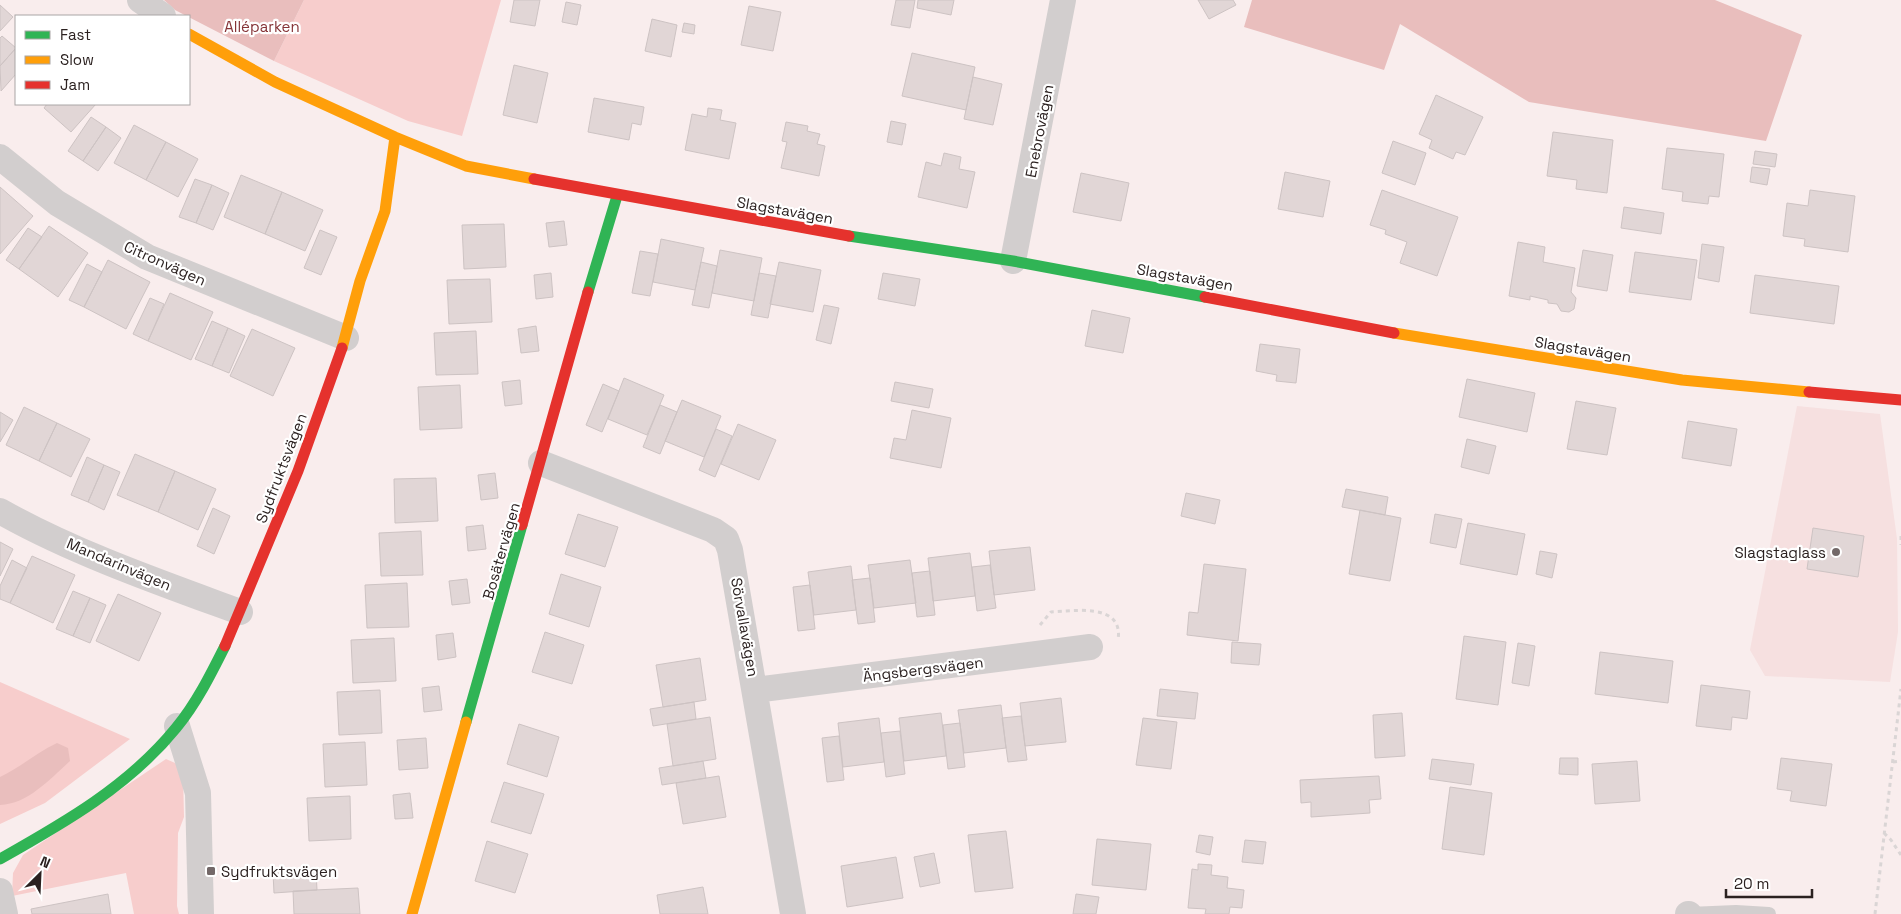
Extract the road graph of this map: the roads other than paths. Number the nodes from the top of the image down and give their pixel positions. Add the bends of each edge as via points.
1 (140, 0) edge
2 (1063, 0) edge
3 (162, 15) edge
4 (190, 35) edge
5 (395, 138) junction
6 (0, 157) edge
7 (617, 196) junction
8 (1013, 261) junction
9 (346, 338) junction
10 (1901, 400) edge
11 (541, 463) junction
12 (0, 511) edge
13 (240, 612) junction
14 (1090, 647) dead end
15 (756, 690) junction
16 (177, 726) junction
17 (0, 859) edge
18 (0, 891) edge
19 (5, 914) edge
20 (201, 914) edge
21 (412, 914) edge
22 (794, 914) edge
23 (1689, 914) edge
24 (1769, 914) edge

1 - 3 street
2 - 8 street, Enebrovägen
4 - 5 street via 275,82
5 - 7 street, Slagstavägen via 466,166
5 - 9 street, Sydfruktsvägen via 385,211 360,282
6 - 9 street, Citronvägen via 57,203 147,257
7 - 8 street, Slagstavägen
7 - 11 street, Bosätervägen
8 - 10 street, Slagstavägen via 1438,341 1682,380
9 - 13 street, Sydfruktsvägen via 298,471
11 - 15 street, Sörvallavägen via 713,530 726,539
11 - 21 street, Bosätervägen
12 - 13 street, Mandarinvägen via 154,580
13 - 16 street, Sydfruktsvägen via 213,669
14 - 15 street, Ängsbergsvägen
15 - 22 street, Sörvallavägen
16 - 17 street, Sydfruktsvägen via 142,764 102,797
16 - 20 street via 198,793
18 - 19 street
23 - 24 lane

